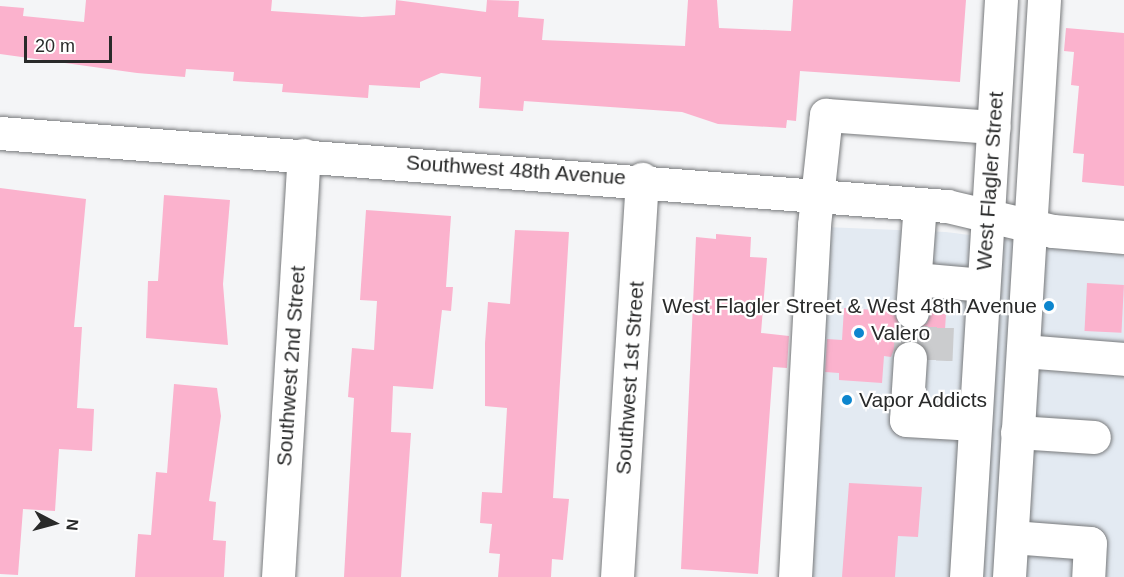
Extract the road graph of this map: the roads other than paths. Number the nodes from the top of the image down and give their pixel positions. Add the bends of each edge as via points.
1 (1001, 0) edge
2 (1044, 0) edge
3 (993, 127) junction
4 (0, 133) edge
5 (304, 155) junction
6 (642, 179) junction
7 (818, 194) junction
8 (920, 204) junction
9 (989, 215) junction
10 (1030, 226) junction
11 (1124, 237) edge
12 (983, 285) junction
13 (1023, 351) junction
14 (1124, 359) edge
15 (913, 363) tunnel mouth
16 (975, 424) junction
17 (1017, 432) junction
18 (1094, 437) dead end
19 (1012, 537) junction
20 (278, 577) edge
21 (617, 577) edge
22 (795, 577) edge
23 (966, 577) edge
24 (1010, 577) edge
25 (1088, 577) edge

1 - 3 street, West Flagler Street
2 - 10 street, West Flagler Street
3 - 7 street via 826,115
3 - 9 street, West Flagler Street
4 - 5 street, Southwest 48th Avenue
5 - 6 street, Southwest 48th Avenue
5 - 20 street, Southwest 2nd Street
6 - 7 street, Southwest 48th Avenue
6 - 21 street, Southwest 1st Street
7 - 8 street, Southwest 48th Avenue
7 - 22 street
8 - 9 street, Southwest 48th Avenue
8 - 12 street via 916,302
9 - 10 street, Southwest 48th Avenue
9 - 12 street, West Flagler Street
10 - 11 street, Southwest 48th Avenue
10 - 13 street, West Flagler Street
12 - 16 street, West Flagler Street
13 - 14 street
13 - 17 street, West Flagler Street
15 - 16 street via 906,420
16 - 23 street, West Flagler Street
17 - 18 street
17 - 19 street, West Flagler Street
19 - 24 street, West Flagler Street
19 - 25 street via 1090,543

